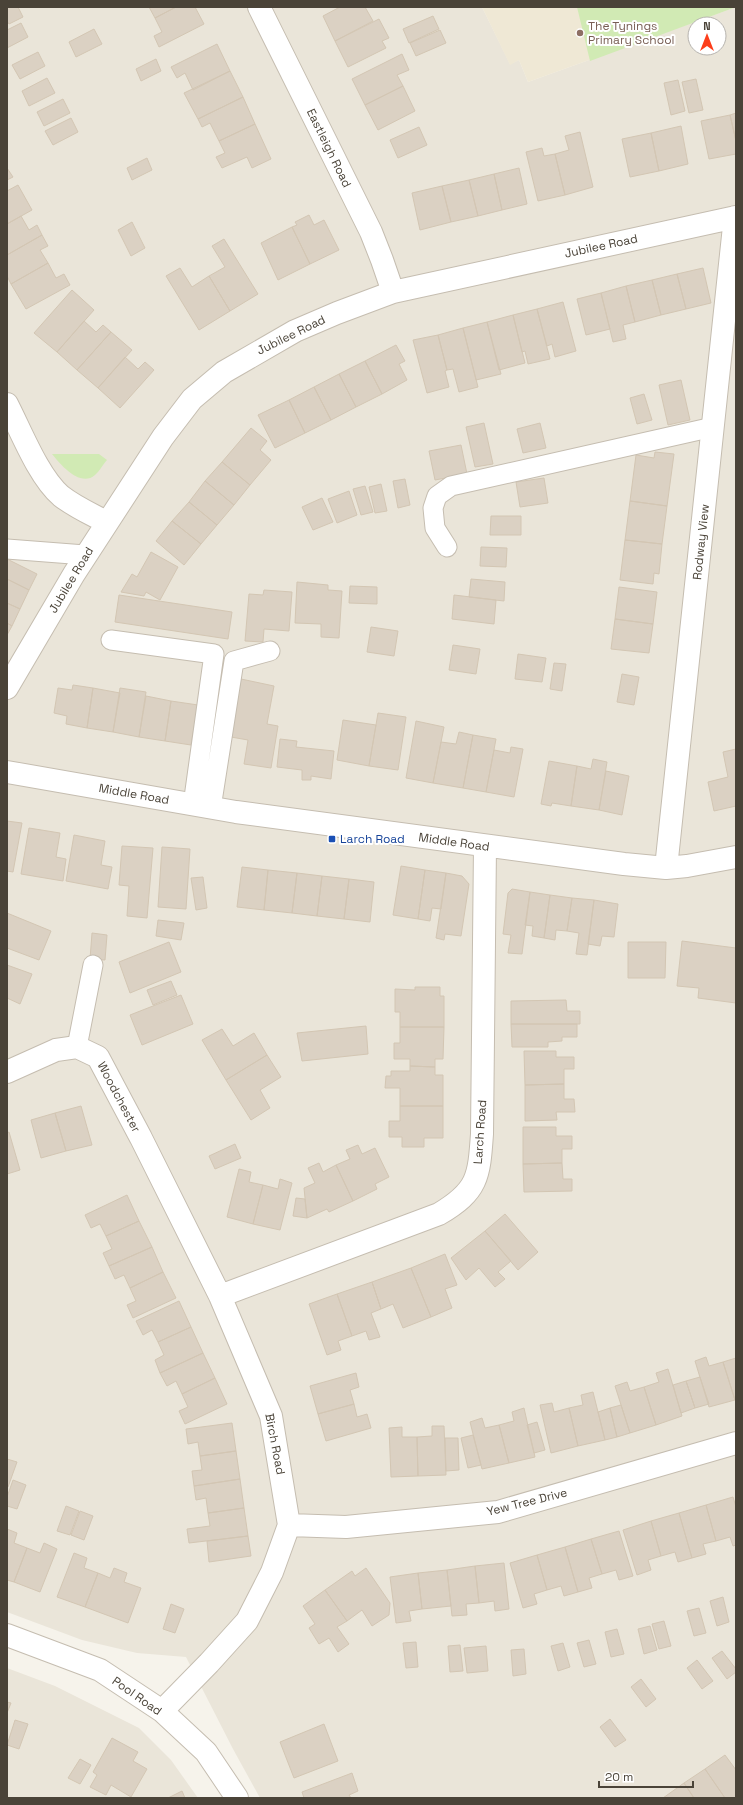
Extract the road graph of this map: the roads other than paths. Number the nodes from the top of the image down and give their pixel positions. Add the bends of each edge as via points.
1 (259, 7) edge
2 (736, 217) edge
3 (393, 292) junction
4 (7, 404) edge
5 (713, 427) junction
6 (106, 522) junction
7 (448, 547) dead end
8 (7, 549) edge
9 (85, 555) junction
10 (111, 640) dead end
11 (270, 651) dead end
12 (7, 688) edge
13 (7, 772) edge
14 (202, 806) junction
15 (486, 846) junction
16 (736, 857) edge
17 (666, 868) junction
18 (94, 965) dead end
19 (77, 1047) junction
20 (7, 1072) edge
21 (141, 1138) joint
22 (220, 1296) junction
23 (736, 1443) edge
24 (288, 1525) junction
25 (7, 1635) edge
26 (162, 1711) junction
27 (237, 1798) edge

1 - 3 street, Eastleigh Road via 371,232
2 - 3 street, Jubilee Road
2 - 5 street, Rodway View
3 - 6 street, Jubilee Road via 295,331 224,372 192,399 177,416
4 - 6 street via 50,484 81,509
5 - 7 lane via 451,486 437,496 434,508 435,528
5 - 17 street, Rodway View
6 - 9 street, Jubilee Road
8 - 9 lane
9 - 12 street, Jubilee Road
10 - 14 lane via 214,654
11 - 14 lane via 234,660
13 - 14 street, Middle Road
14 - 15 street, Middle Road
15 - 17 street, Middle Road
15 - 22 street, Larch Road via 482,1134 481,1153 474,1184 464,1197 439,1214
16 - 17 street, Middle Road
18 - 19 lane
19 - 20 street via 56,1050
19 - 21 street, Woodchester via 98,1057
21 - 22 street, Birch Road
22 - 24 street, Birch Road via 271,1416
23 - 24 street, Yew Tree Drive via 498,1512 346,1527
24 - 26 street, Birch Road via 272,1572 247,1621
25 - 26 street, Pool Road via 100,1670
26 - 27 street, Pool Road via 206,1752

